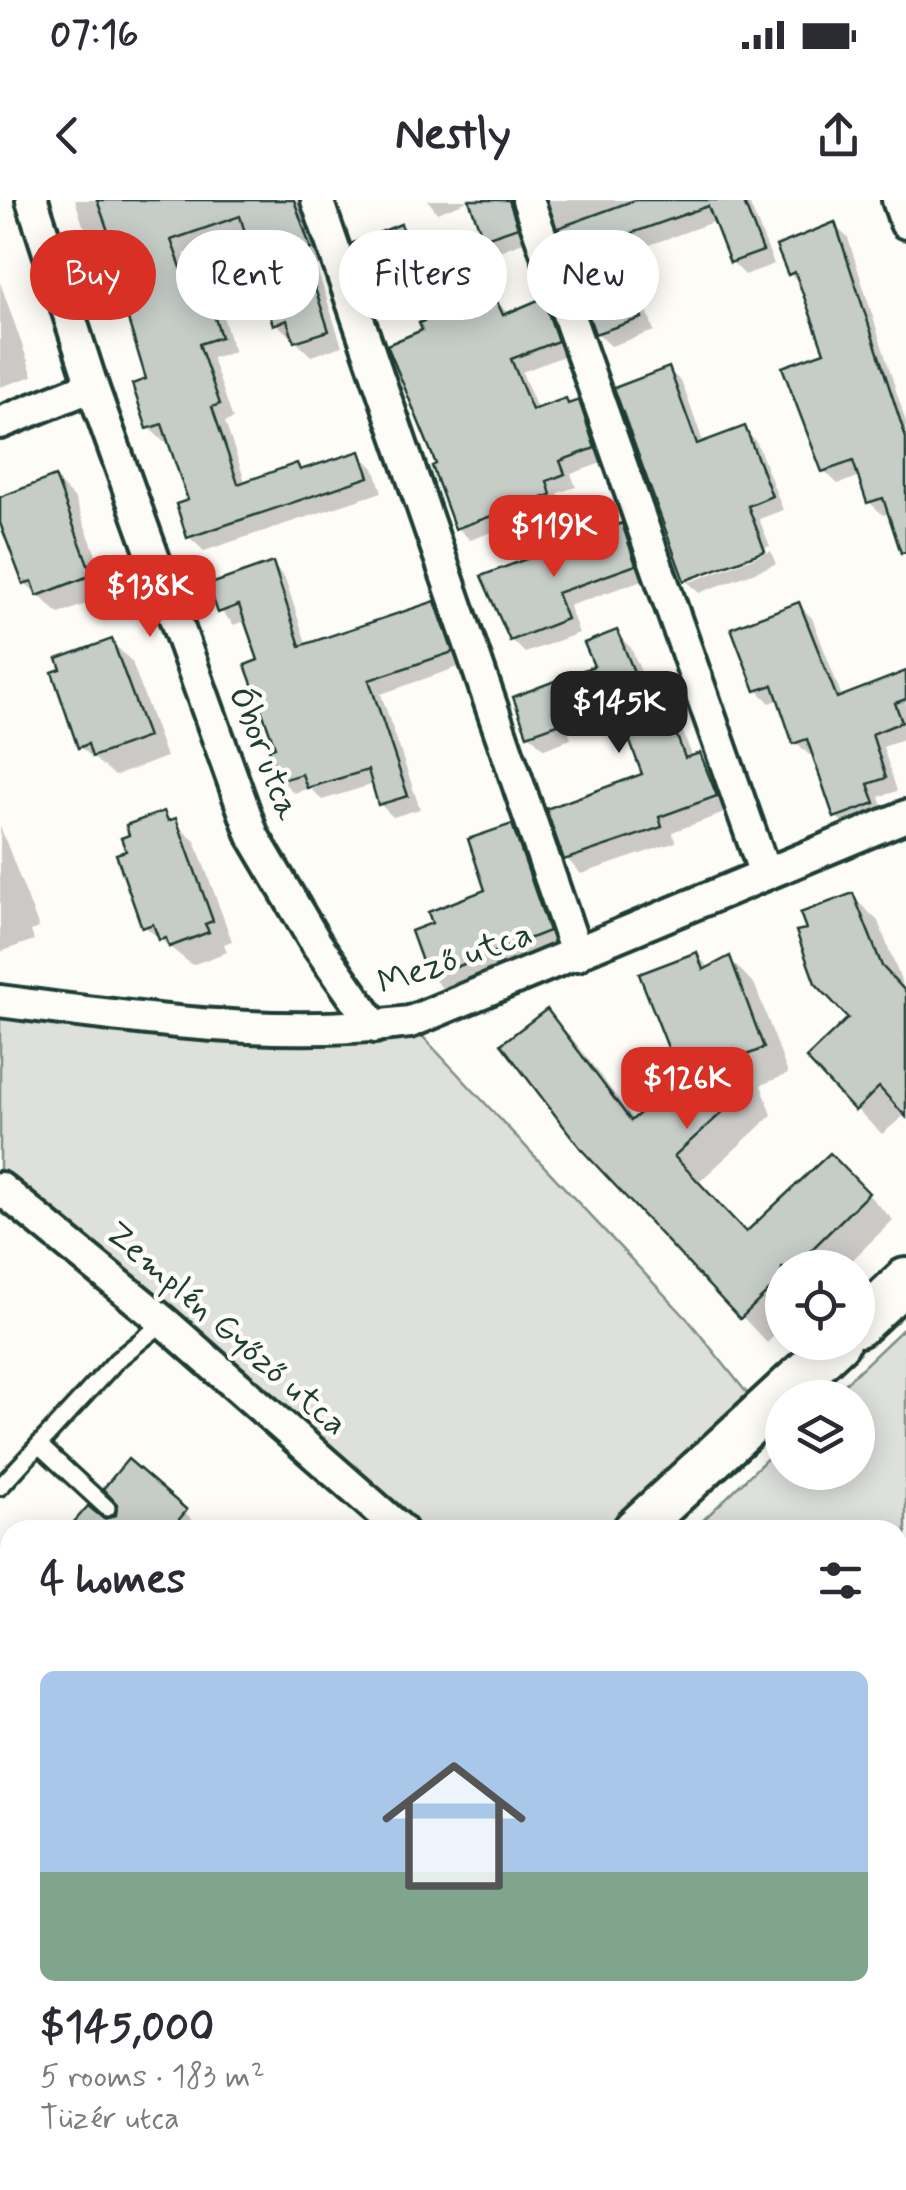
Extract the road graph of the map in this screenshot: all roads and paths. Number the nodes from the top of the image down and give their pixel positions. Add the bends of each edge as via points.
1 (32, 200) edge
2 (317, 200) edge
3 (528, 200) edge
4 (898, 200) edge
5 (906, 223) edge
6 (92, 386) junction
7 (0, 423) edge
8 (906, 816) edge
9 (765, 874) junction
10 (577, 956) junction
11 (0, 1001) edge
12 (375, 1027) junction
13 (0, 1188) edge
14 (906, 1280) edge
15 (875, 1309) edge
16 (164, 1322) junction
17 (819, 1360) edge
18 (39, 1445) junction
19 (0, 1487) edge
20 (107, 1508) dead end
21 (389, 1520) edge
22 (646, 1520) edge

1 - 6 street, Óbor utca
2 - 10 street
3 - 9 street
4 - 5 street
6 - 7 street
6 - 12 street, Óbor utca via 252,836
8 - 9 street, Mező utca
9 - 10 street, Mező utca
10 - 12 street, Mező utca via 410,1022
11 - 12 street, Mező utca via 109,1015
13 - 16 street, Zemplén Győző utca
14 - 15 street
16 - 18 lane via 116,1360
16 - 21 street, Zemplén Győző utca
17 - 22 street
18 - 19 lane
18 - 20 lane

